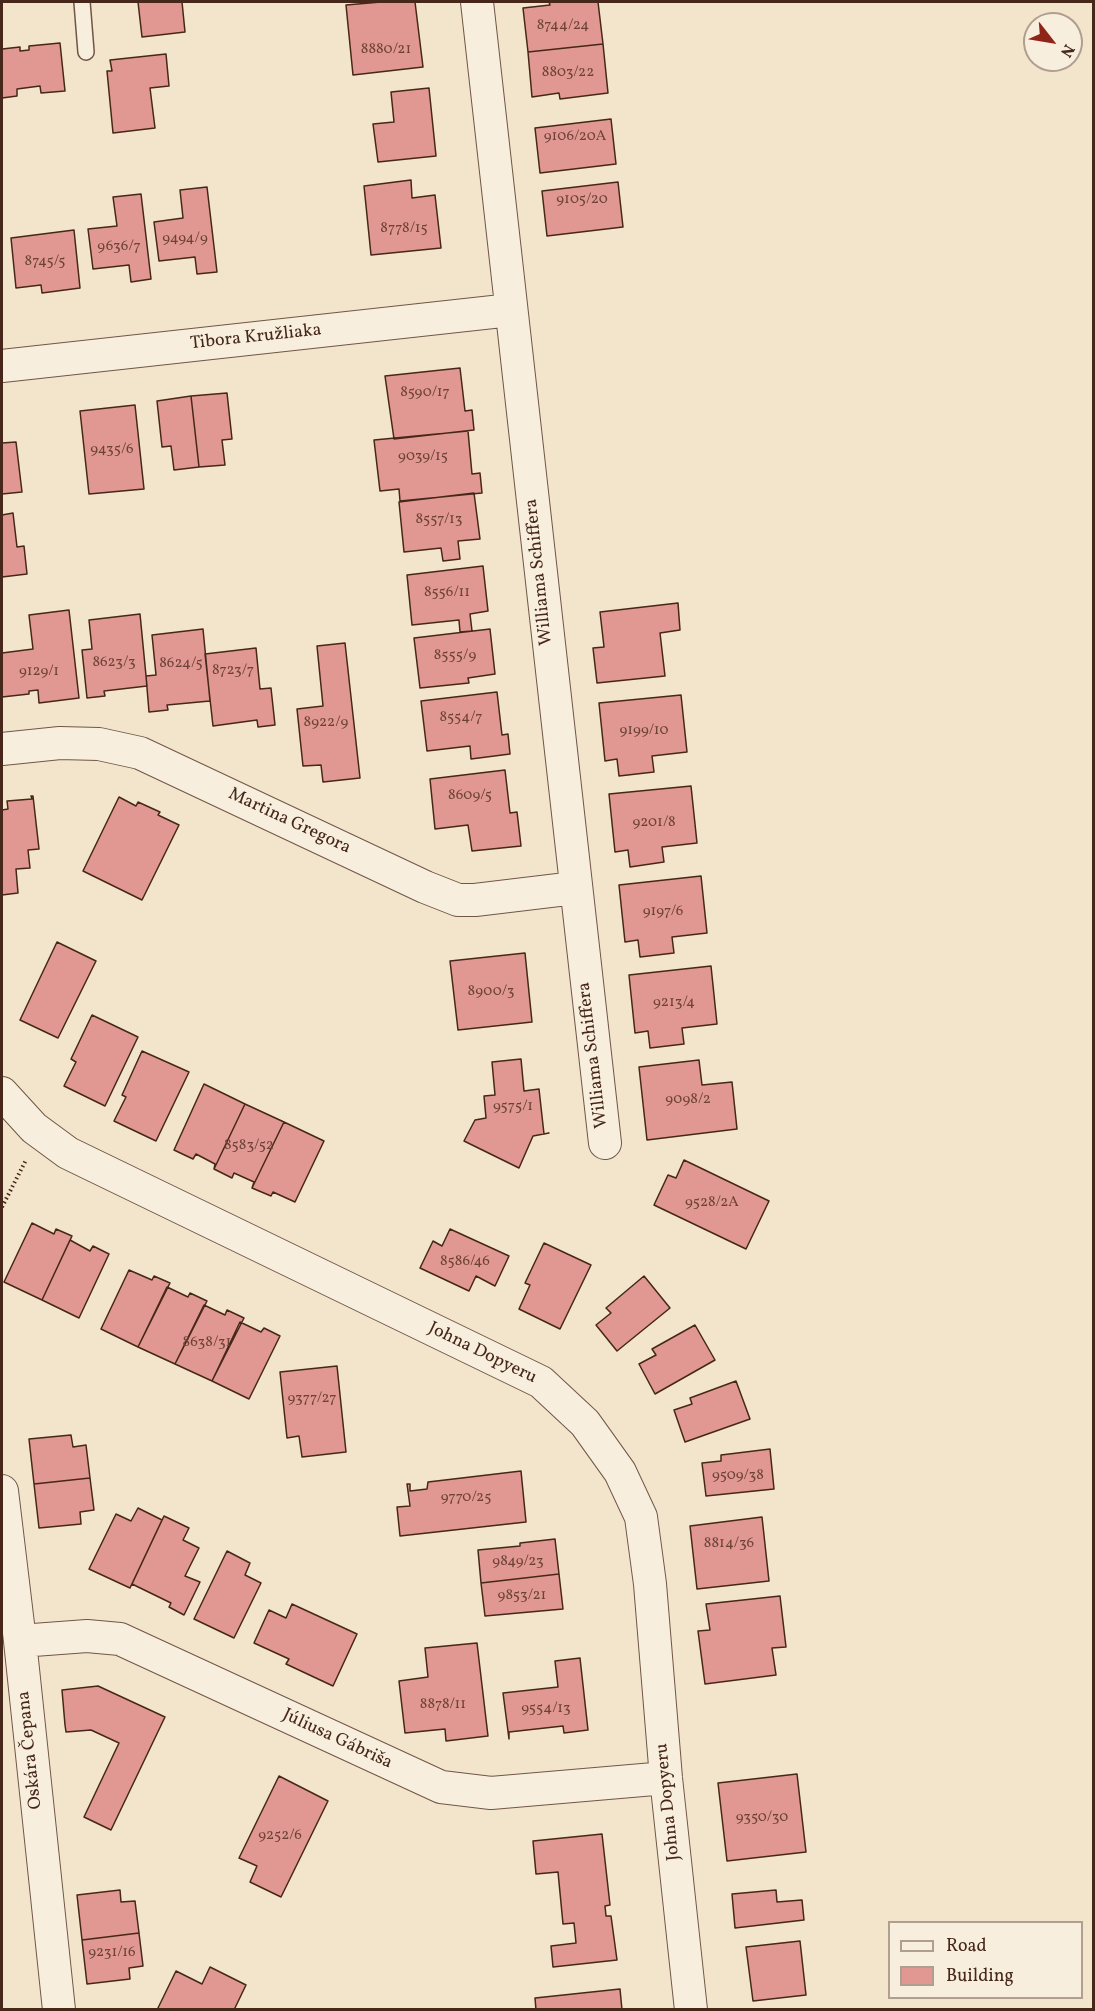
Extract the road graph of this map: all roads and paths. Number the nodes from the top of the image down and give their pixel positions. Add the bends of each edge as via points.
1 (82, 2) edge
2 (477, 2) edge
3 (86, 52) dead end
4 (511, 310) junction
5 (2, 366) edge
6 (2, 748) edge
7 (575, 888) junction
8 (2, 1093) edge
9 (42, 1134) junction
10 (604, 1143) dead end
11 (2, 1207) edge
12 (2, 1491) edge
13 (20, 1641) junction
14 (666, 1778) junction
15 (59, 2010) edge
16 (691, 2010) edge

1 - 3 lane
2 - 4 street, Williama Schiffera
4 - 5 street, Tibora Kružliaka
4 - 7 street, Williama Schiffera
6 - 7 street, Martina Gregora via 89,744 140,753 458,900
7 - 10 street, Williama Schiffera
8 - 9 street, Johna Dopyeru
9 - 11 path
9 - 14 street, Johna Dopyeru via 68,1153 541,1382 585,1423 620,1472 641,1517
12 - 13 street, Oskára Čepana
13 - 14 street, Júliusa Gábriša via 87,1636 120,1639 441,1787 491,1793
13 - 15 street, Oskára Čepana
14 - 16 street, Johna Dopyeru

